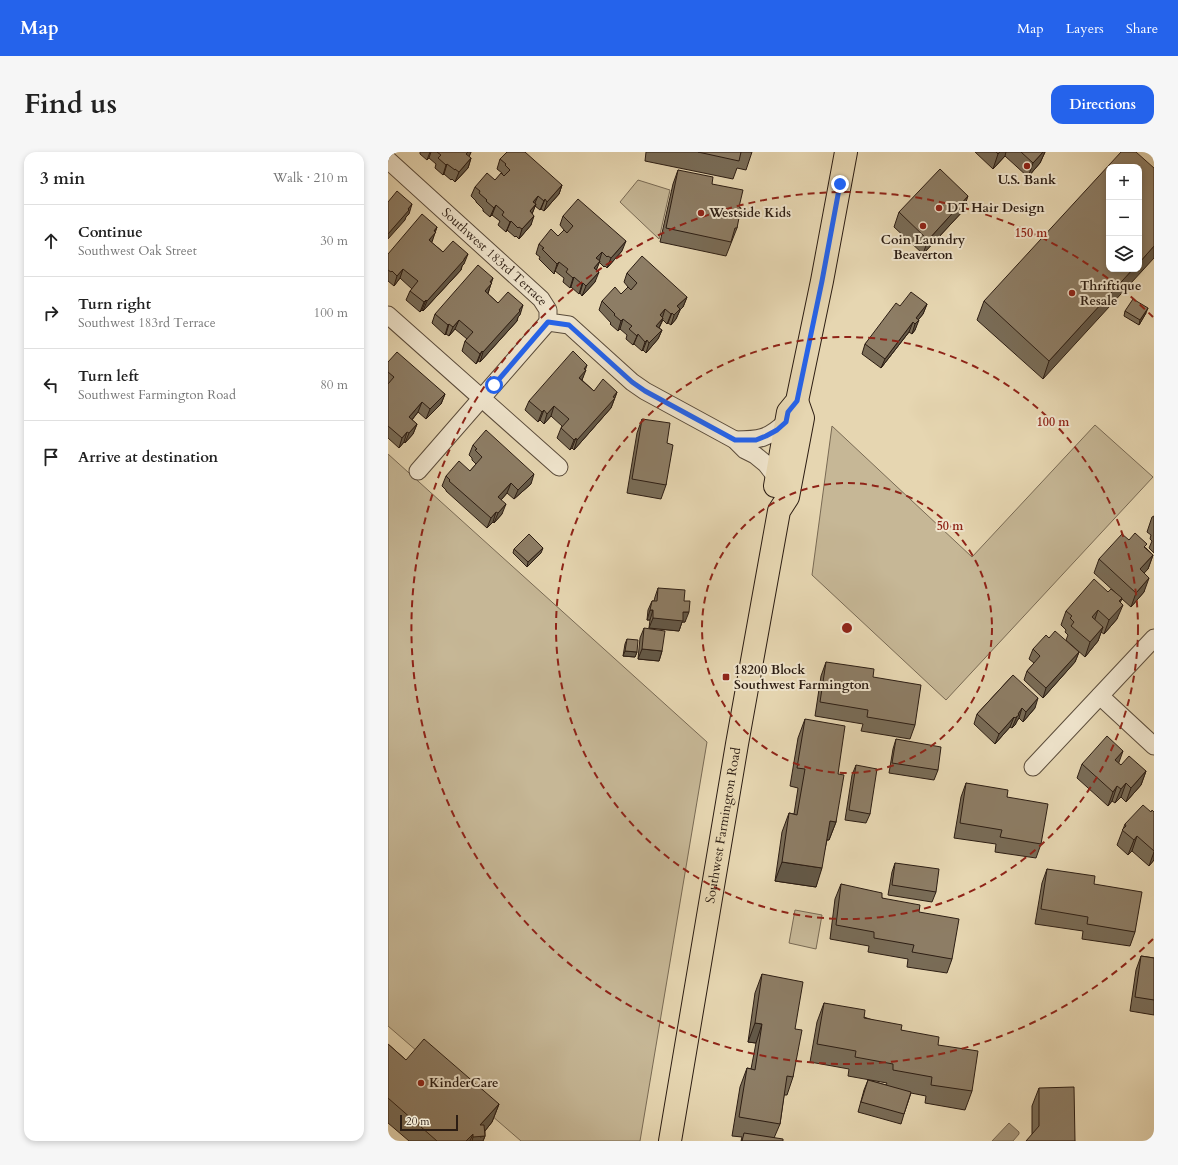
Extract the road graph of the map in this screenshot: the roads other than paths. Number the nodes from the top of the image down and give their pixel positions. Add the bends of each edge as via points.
1 (846, 152) edge
2 (388, 160) edge
3 (388, 315) edge
4 (548, 322) junction
5 (482, 398) junction
6 (797, 401) junction
7 (786, 422) junction
8 (735, 440) junction
9 (559, 467) dead end
10 (418, 470) dead end
11 (777, 478) junction
12 (779, 511) junction
13 (1154, 638) edge
14 (1100, 696) junction
15 (1154, 746) edge
16 (1033, 767) dead end
17 (670, 1141) edge

1 - 6 main road, Southwest Farmington Road
2 - 4 street, Southwest 183rd Terrace via 541,299 548,310
3 - 5 street
4 - 5 street
4 - 8 street, Southwest 183rd Terrace via 569,325 632,382
5 - 9 street
5 - 10 street
6 - 7 main road, Southwest Farmington Road via 788,412
6 - 12 main road, Southwest Farmington Road via 803,418 788,497
7 - 8 street, Southwest 183rd Terrace via 777,430 756,440
7 - 11 main road, Southwest Farmington Road
8 - 11 street, Southwest 183rd Terrace via 766,464
11 - 12 main road, Southwest Farmington Road via 774,496
12 - 17 main road, Southwest Farmington Road
13 - 14 street
14 - 15 street
14 - 16 street

